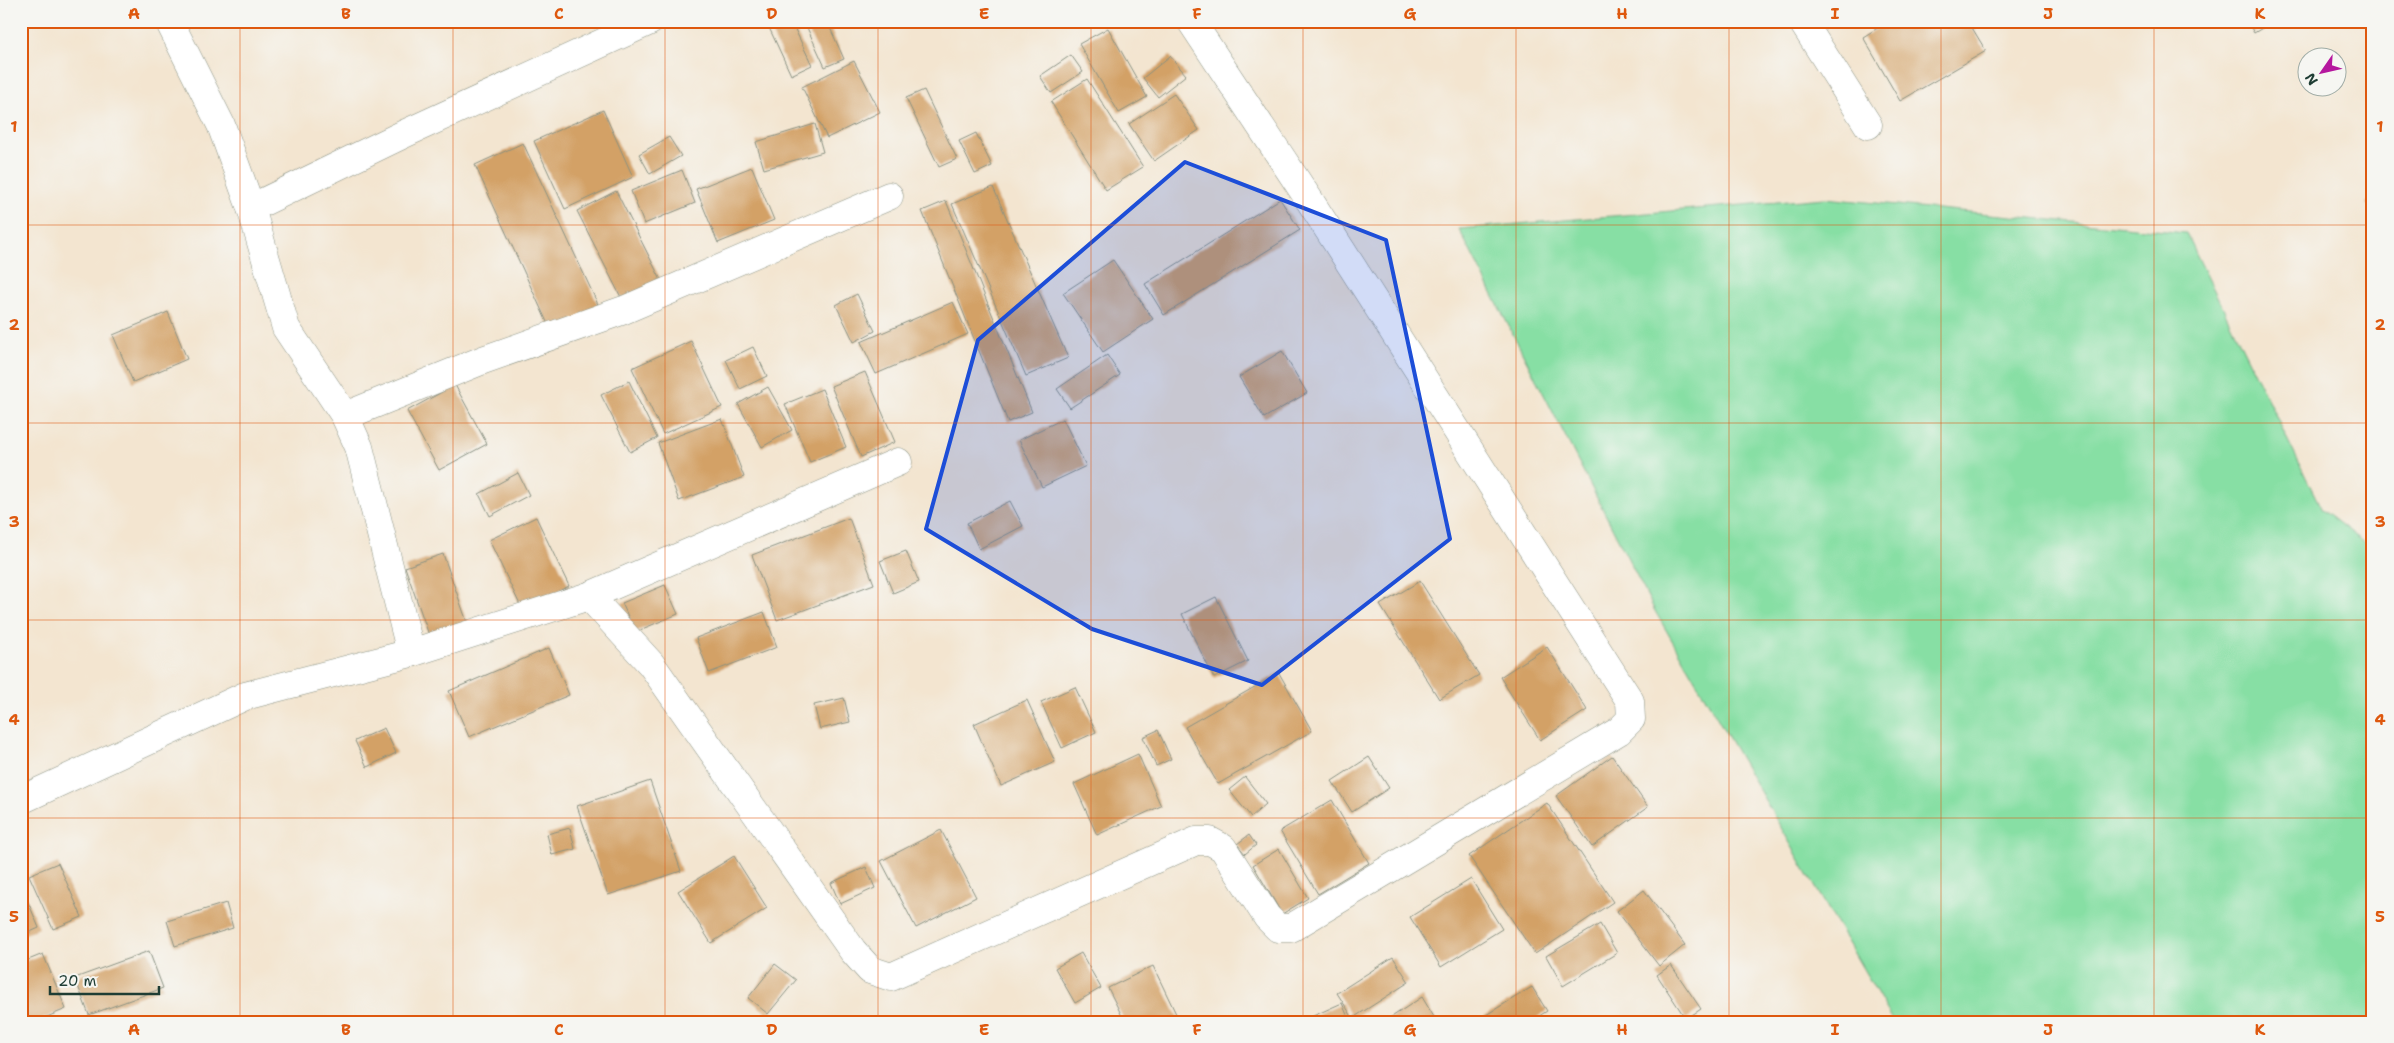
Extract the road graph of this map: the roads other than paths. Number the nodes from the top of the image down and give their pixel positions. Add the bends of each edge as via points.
1 (169, 21) edge
2 (650, 21) edge
3 (1191, 21) edge
4 (1802, 21) edge
5 (1868, 125) dead end
6 (889, 196) dead end
7 (252, 208) junction
8 (345, 416) junction
9 (898, 462) dead end
10 (589, 596) junction
11 (411, 653) junction
12 (21, 800) edge

1 - 7 street via 221,125
2 - 7 street
3 - 10 street via 1630,701 1631,718 1619,731 1291,928 1278,928 1267,917 1223,848 1210,841 1196,841 891,977 870,970 853,951 651,664
4 - 5 street
6 - 8 street via 624,310 483,360
7 - 8 street via 286,328
8 - 11 street via 359,446
9 - 10 street
10 - 11 street
11 - 12 street via 245,696

